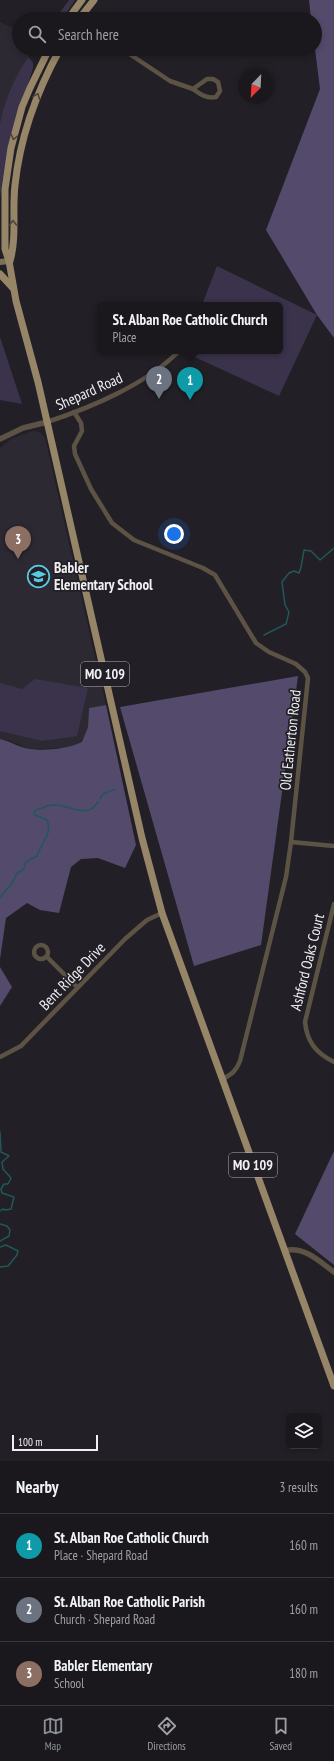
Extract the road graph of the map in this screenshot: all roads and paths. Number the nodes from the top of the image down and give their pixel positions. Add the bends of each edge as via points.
1 (94, 0) edge
2 (81, 1) edge
3 (73, 12) edge
4 (80, 12) edge
5 (85, 12) edge
6 (46, 56) edge
7 (56, 56) edge
8 (132, 56) edge
9 (193, 88) junction
10 (5, 238) junction
11 (0, 245) edge
12 (10, 261) junction
13 (0, 262) edge
14 (0, 274) edge
15 (14, 288) junction
16 (176, 354) edge
17 (74, 412) junction
18 (46, 422) junction
19 (0, 439) edge
20 (291, 842) junction
21 (334, 846) edge
22 (334, 904) edge
23 (162, 913) junction
24 (47, 957) dead end
25 (77, 987) junction
26 (0, 1057) edge
27 (334, 1062) edge
28 (223, 1079) junction
29 (285, 1251) junction
30 (334, 1272) edge
31 (334, 1386) edge

1 - 5 main road
2 - 3 main road
2 - 4 main road
6 -> 10 main road, MO 109 via 20,114 11,148 5,189
12 -> 7 main road, MO 109 via 14,248 15,186 24,135 37,95
8 - 9 street via 170,81
9 - 9 street via 202,95 213,98 219,94 220,88 218,82 210,78
10 - 11 main road
10 - 12 main road, MO 109 via 5,249
12 - 13 main road
12 - 15 main road, MO 109
14 - 15 main road
15 - 18 main road, MO 109
16 - 17 street, Shepard Road via 151,375
17 - 18 street, Shepard Road
17 - 20 street, Old Eatherton Road via 81,423 82,431 74,446 74,454 112,523 134,540 202,568 215,576 256,643 268,652 296,664 305,672 308,683
18 - 19 street, Shepard Road via 23,428
18 - 23 main road, MO 109 via 142,838
20 - 21 street
20 - 28 street, Old Eatherton Road via 286,877 240,1061 233,1074
22 - 27 street, Ashford Oaks Court via 305,1022 311,1044
23 - 25 street, Bent Ridge Drive via 147,920 135,930
23 - 28 main road, MO 109
24 - 25 street
25 - 26 street, Bent Ridge Drive via 21,1046
28 - 29 main road, MO 109
29 - 30 street via 292,1249 307,1253
29 - 31 main road, MO 109

